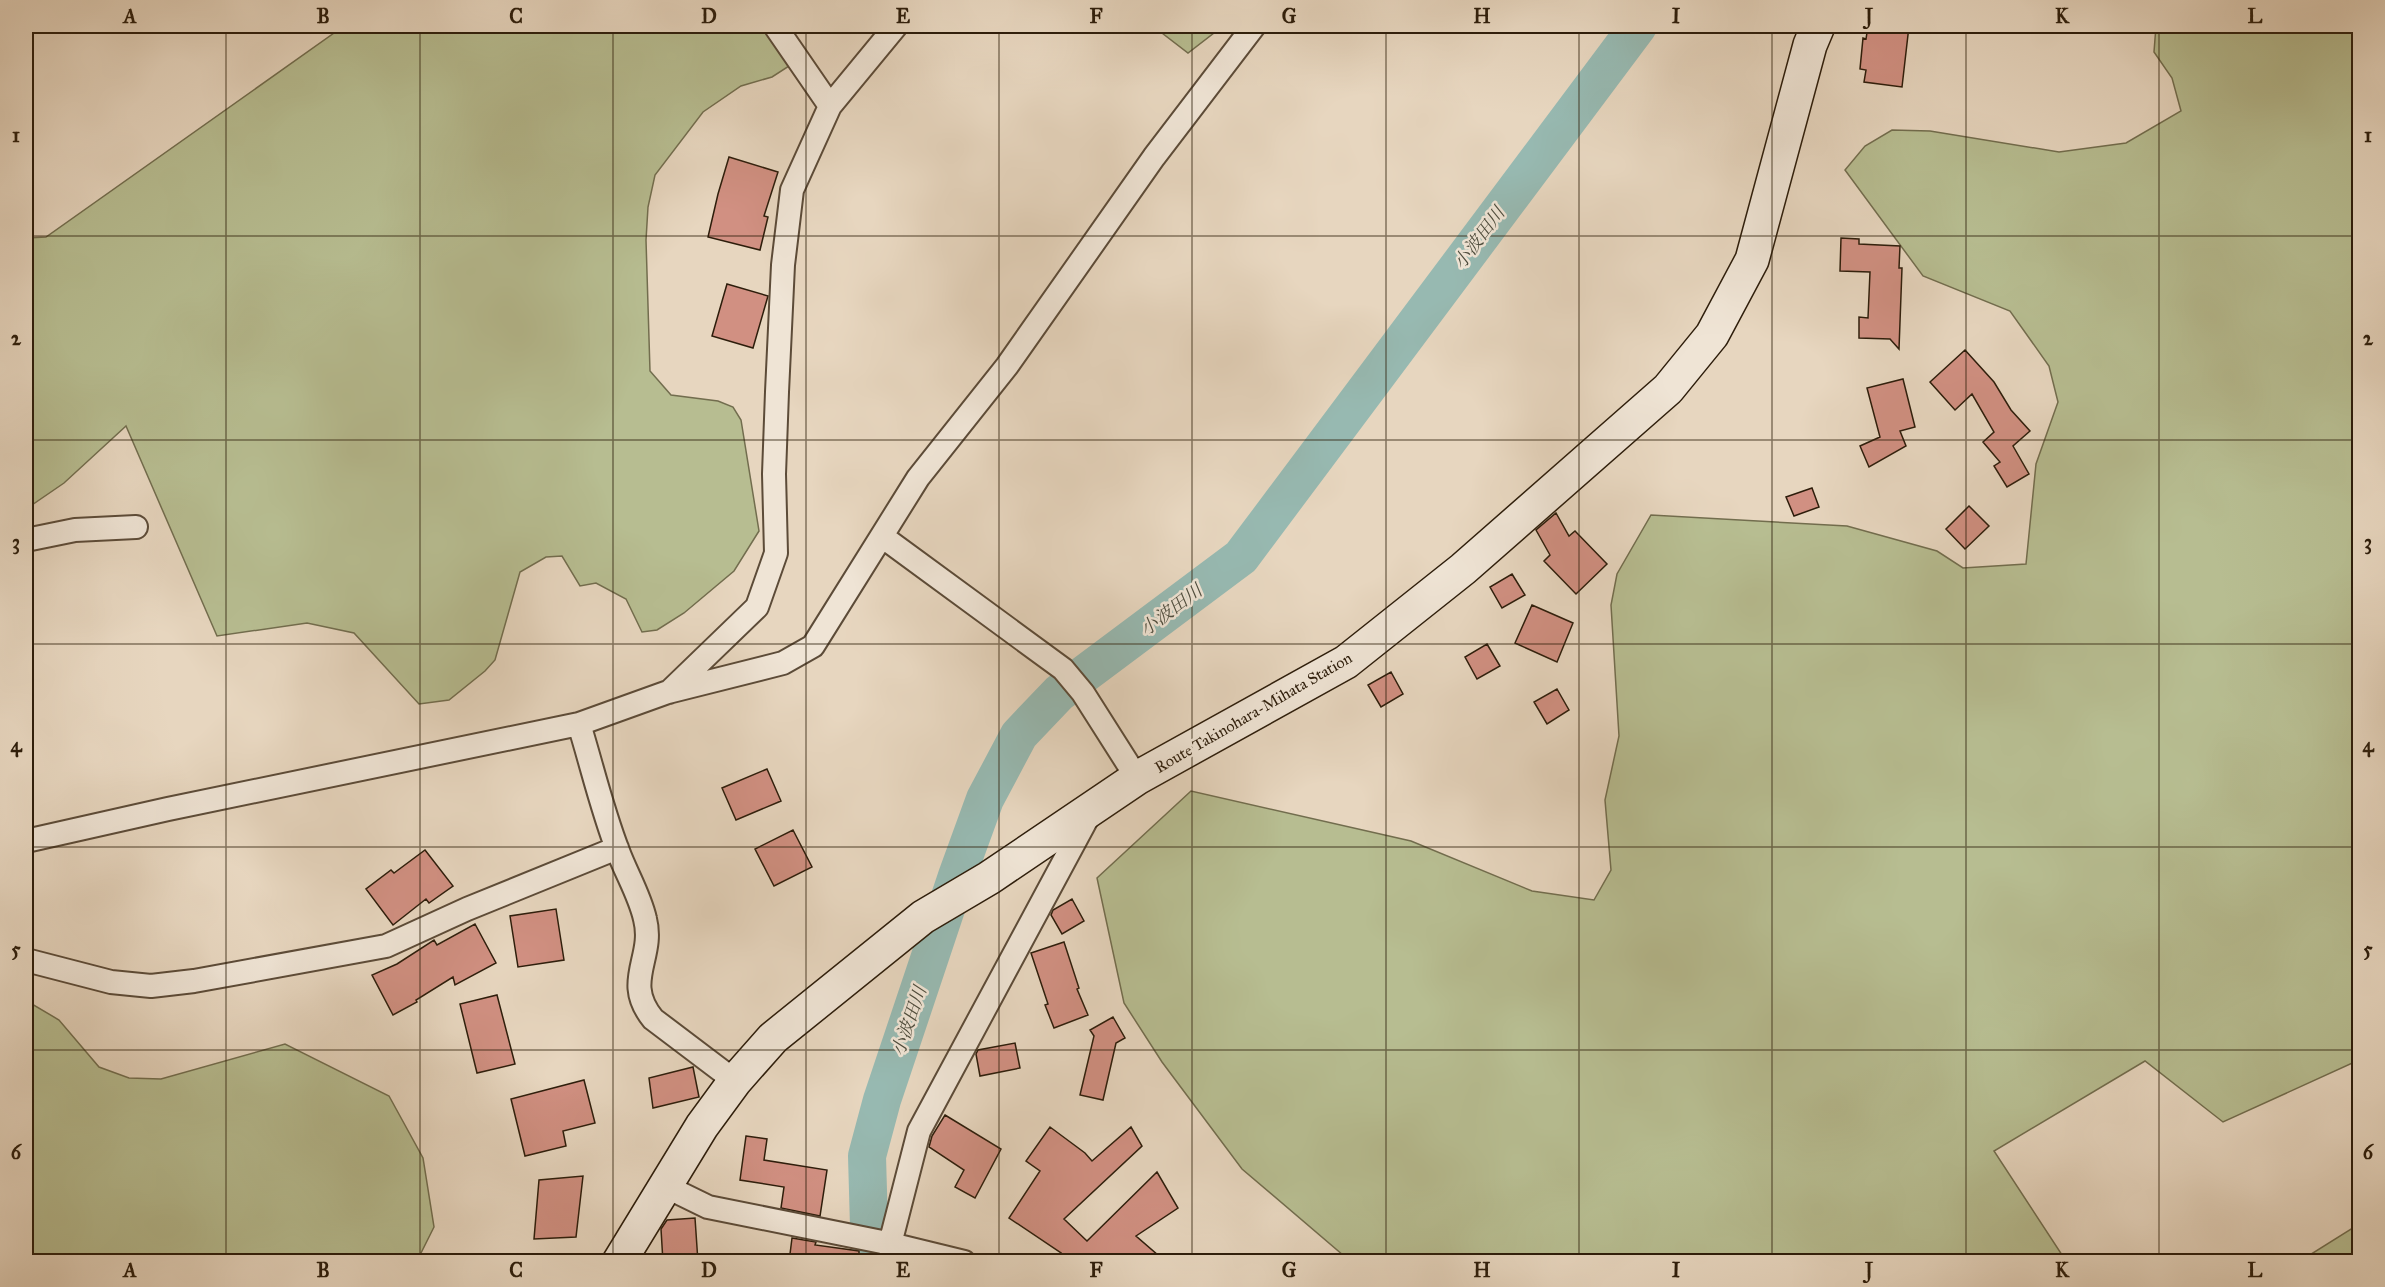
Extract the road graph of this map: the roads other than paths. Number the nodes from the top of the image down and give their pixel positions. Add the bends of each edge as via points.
1 (776, 26) edge
2 (897, 26) edge
3 (1254, 26) edge
4 (1818, 26) edge
5 (830, 106) junction
6 (136, 527) dead end
7 (883, 537) junction
8 (26, 540) edge
9 (668, 692) junction
10 (579, 724) junction
11 (1137, 778) junction
12 (1092, 809) junction
13 (26, 841) edge
14 (617, 848) junction
15 (26, 960) edge
16 (735, 1080) junction
17 (665, 1186) junction
18 (888, 1249) edge
19 (620, 1262) edge
20 (964, 1262) edge

1 - 5 street
2 - 5 street
3 - 7 street via 1148,166 1007,366 918,478
4 - 11 main road, Route Takinohara-Mihata Station via 1752,260 1712,335 1668,389 1463,569 1346,662
5 - 9 street via 792,190 783,265 777,392 776,553 757,607
6 - 8 street via 75,530
7 - 9 street via 813,646 783,663
7 - 11 street via 1063,669 1083,693
9 - 10 street
10 - 13 street
10 - 14 street
11 - 12 main road, Route Takinohara-Mihata Station
12 - 16 main road, Route Takinohara-Mihata Station via 923,917 773,1038
12 - 18 street via 920,1131
14 - 15 street via 386,946 151,986 111,982
14 - 16 street via 645,919 647,939 639,984 644,1008 653,1019
16 - 17 main road, Route Takinohara-Mihata Station
17 - 18 street via 708,1207
17 - 19 main road, Route Takinohara-Mihata Station
18 - 20 street

